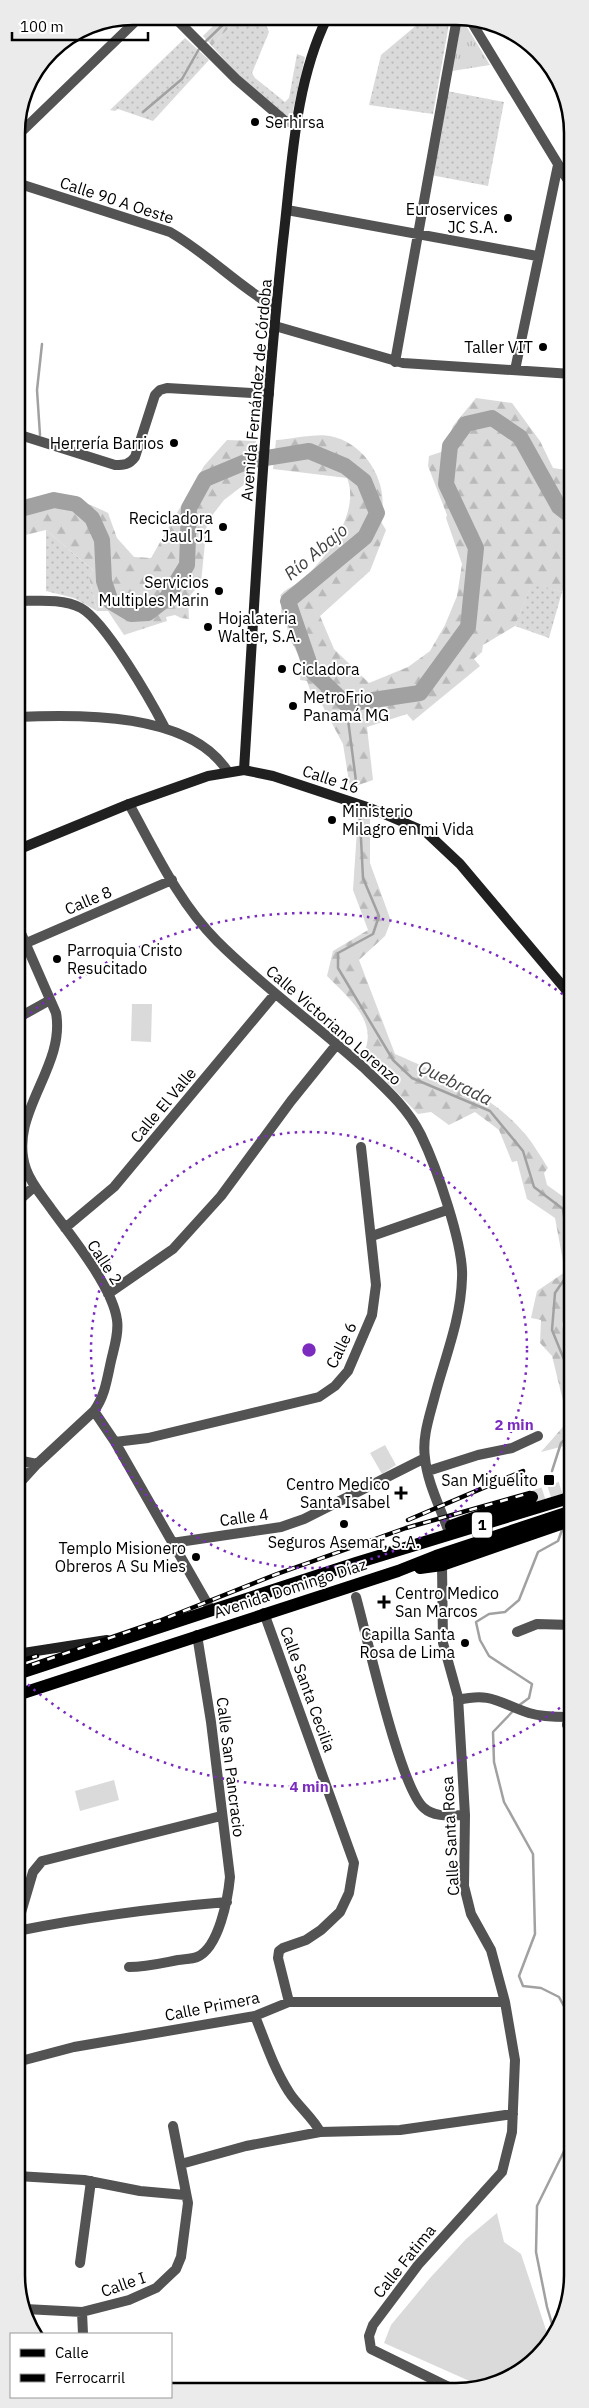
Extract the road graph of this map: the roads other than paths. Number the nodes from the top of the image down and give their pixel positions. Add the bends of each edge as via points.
1 (132, 25) edge
2 (183, 25) edge
3 (324, 25) edge
4 (455, 25) edge
5 (474, 27) edge
6 (298, 124) junction
7 (25, 128) edge
8 (558, 165) junction
9 (564, 174) edge
10 (25, 186) edge
11 (287, 210) junction
12 (417, 234) junction
13 (538, 256) junction
14 (276, 308) junction
15 (275, 326) junction
16 (395, 362) junction
17 (515, 370) junction
18 (564, 373) edge
19 (269, 394) junction
20 (25, 437) edge
21 (25, 601) edge
22 (25, 717) edge
23 (164, 728) junction
24 (244, 770) junction
25 (228, 772) junction
26 (129, 804) junction
27 (25, 847) edge
28 (172, 880) junction
29 (25, 943) edge
30 (25, 953) edge
31 (564, 988) edge
32 (275, 994) junction
33 (50, 1000) junction
34 (25, 1014) edge
35 (338, 1044) junction
36 (25, 1132) edge
37 (362, 1147) dead end
38 (25, 1164) edge
39 (35, 1186) junction
40 (25, 1195) edge
41 (447, 1210) junction
42 (65, 1228) junction
43 (372, 1236) junction
44 (108, 1294) junction
45 (94, 1410) junction
46 (538, 1436) dead end
47 (115, 1442) junction
48 (425, 1458) junction
49 (25, 1462) edge
50 (37, 1464) junction
51 (428, 1471) junction
52 (25, 1477) edge
53 (532, 1498) tunnel mouth
54 (564, 1499) edge
55 (564, 1513) edge
56 (564, 1523) edge
57 (447, 1527) junction
58 (172, 1543) junction
59 (392, 1552) junction
60 (442, 1565) junction
61 (398, 1571) junction
62 (356, 1598) dead end
63 (211, 1610) junction
64 (264, 1613) junction
65 (564, 1626) edge
66 (517, 1632) dead end
67 (197, 1635) junction
68 (133, 1636) junction
69 (25, 1653) edge
70 (25, 1671) edge
71 (25, 1691) edge
72 (458, 1700) junction
73 (564, 1717) edge
74 (465, 1815) junction
75 (221, 1816) junction
76 (25, 1899) edge
77 (227, 1902) junction
78 (25, 1929) edge
79 (129, 1967) dead end
80 (289, 2002) junction
81 (504, 2002) junction
82 (255, 2016) junction
83 (25, 2060) edge
84 (513, 2114) junction
85 (172, 2126) dead end
86 (320, 2132) junction
87 (181, 2164) junction
88 (25, 2177) edge
89 (91, 2181) junction
90 (185, 2195) junction
91 (80, 2263) dead end
92 (31, 2309) edge
93 (82, 2312) junction
94 (83, 2333) edge
95 (441, 2383) edge

1 - 7 street
2 - 6 street via 270,109 285,121
3 - 6 main road, Avenida Fernández de Córdoba via 310,62
4 - 12 street
5 - 8 street
6 - 11 main road, Avenida Fernández de Córdoba
8 - 9 street
8 - 13 street
10 - 14 street, Calle 90 A Oeste via 170,232 193,245
11 - 12 street
11 - 14 main road, Avenida Fernández de Córdoba
12 - 13 street
12 - 16 street
13 - 17 street
14 - 15 main road, Avenida Fernández de Córdoba
15 - 16 street
15 - 19 main road, Avenida Fernández de Córdoba
16 - 17 street
17 - 18 street
19 - 20 street via 160,390 155,395 134,457 124,465
19 - 24 main road, Avenida Fernández de Córdoba
21 - 23 street via 62,602 82,608 115,647
22 - 23 street via 105,718
23 - 25 street via 188,737 214,753
24 - 25 main road, Calle 16
24 - 31 main road, Calle 16 via 273,776 370,808 426,832 476,883
25 - 26 main road, Calle 16
26 - 27 main road, Calle 16
26 - 28 street, Calle Victoriano Lorenzo
28 - 29 street, Calle 8
28 - 32 street, Calle Victoriano Lorenzo via 215,939
30 - 33 street, Calle 2
32 - 35 street, Calle Victoriano Lorenzo
32 - 42 street, Calle El Valle via 114,1187
33 - 34 street
33 - 36 street, Calle 2 via 58,1024 56,1048 30,1111
35 - 41 street, Calle Victoriano Lorenzo via 383,1086 411,1118 421,1135
35 - 44 street via 221,1196 173,1249
37 - 43 street, Calle 6
38 - 39 street, Calle 2
39 - 40 street
39 - 42 street, Calle 2
41 - 43 street
41 - 48 street, Calle Victoriano Lorenzo via 458,1244 462,1279 453,1332 428,1421
42 - 44 street, Calle 2
43 - 47 street, Calle 6 via 376,1285 372,1315 351,1366 335,1386 319,1397 148,1438
44 - 45 street, Calle 2 via 115,1309 116,1336 103,1396
45 - 47 street
45 - 50 street
46 - 51 street via 512,1448
47 - 58 street
48 - 51 street, Calle Victoriano Lorenzo
48 - 58 street, Calle 4 via 304,1519 281,1527
49 - 50 street
50 - 52 street
51 - 57 street, Calle Victoriano Lorenzo
53 - 57 main road
54 - 59 main road, Avenida Domingo Díaz / 1
55 - 61 main road, Avenida Domingo Díaz
56 - 60 main road
57 - 59 main road via 415,1538
58 - 63 street
59 - 63 main road, Avenida Domingo Díaz
60 - 61 main road
60 - 72 street, Calle Santa Rosa via 443,1643
61 - 64 main road, Avenida Domingo Díaz
62 - 74 street via 398,1754 416,1797 425,1809 437,1815
63 - 68 main road, Avenida Domingo Díaz
64 - 67 main road, Avenida Domingo Díaz
64 - 80 street, Calle Santa Cecilia via 354,1863 349,1893 340,1912 306,1940 279,1951
65 - 66 street via 537,1624
67 - 71 main road, Avenida Domingo Díaz
67 - 75 street, Calle San Pancracio
68 - 69 main road
68 - 70 main road, Avenida Domingo Díaz
72 - 73 street via 490,1697 522,1710 548,1717
72 - 74 street, Calle Santa Rosa
74 - 81 street, Calle Santa Rosa via 464,1886 471,1914 491,1950
75 - 76 street via 42,1861 33,1872
75 - 77 street, Calle San Pancracio via 230,1877
77 - 78 street via 160,1908
77 - 79 street, Calle San Pancracio via 215,1935 198,1957
80 - 81 street, Calle Primera
80 - 82 street, Calle Primera
81 - 84 street, Calle Santa Rosa via 515,2060
82 - 83 street, Calle Primera via 74,2047
82 - 86 street via 288,2091
84 - 86 street via 400,2130
84 - 95 street, Calle Fatima via 502,2172 418,2265 373,2325 369,2336 371,2349
85 - 87 street, Calle I
86 - 87 street via 246,2146
87 - 90 street, Calle I
88 - 89 street
89 - 90 street via 140,2191
89 - 91 street
90 - 93 street, Calle I via 188,2203 186,2231 176,2269 156,2288 129,2300
92 - 93 street, Calle I
93 - 94 street

